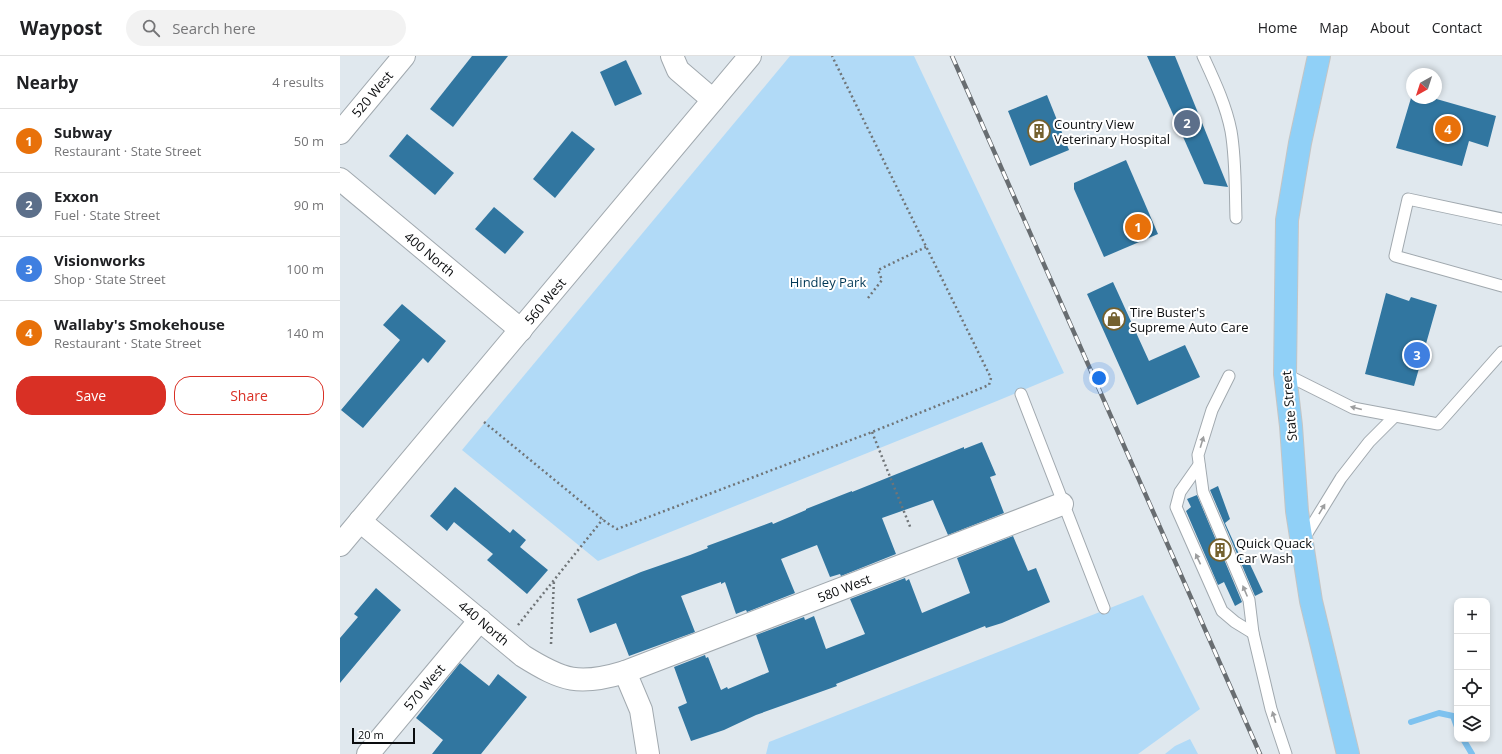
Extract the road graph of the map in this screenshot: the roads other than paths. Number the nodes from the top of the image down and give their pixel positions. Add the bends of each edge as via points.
1 (404, 56) edge
2 (672, 56) edge
3 (750, 56) edge
4 (1203, 56) edge
5 (1319, 56) edge
6 (713, 100) junction
7 (340, 133) edge
8 (340, 179) edge
9 (1236, 218) dead end
10 (1502, 219) edge
11 (1502, 286) edge
12 (521, 330) junction
13 (1502, 352) edge
14 (1285, 374) junction
15 (1229, 376) dead end
16 (1021, 394) dead end
17 (1394, 417) junction
18 (1199, 465) junction
19 (1062, 504) junction
20 (360, 521) junction
21 (1302, 542) junction
22 (340, 545) edge
23 (1104, 608) dead end
24 (480, 620) junction
25 (1253, 633) junction
26 (625, 672) junction
27 (368, 754) edge
28 (648, 754) edge
29 (1286, 754) edge
30 (1348, 754) edge

1 - 7 street, 520 West
2 - 6 street via 678,70
3 - 6 street, 560 West
4 - 9 lane via 1219,91 1231,131
5 - 14 main road, State Street via 1287,220
6 - 12 street, 560 West
8 - 12 street, 400 North
10 - 11 lane via 1408,199 1395,256
12 - 20 street, 560 West
13 - 17 lane via 1438,424
17 -> 14 lane via 1353,408
14 - 21 main road, State Street
18 -> 15 lane via 1198,455 1212,410
16 - 19 lane
21 -> 17 lane via 1341,478 1369,442
25 -> 18 lane via 1249,600 1203,492
25 -> 18 lane via 1222,611 1176,507 1180,492
19 - 23 lane
19 - 26 street, 580 West
20 - 22 street, 560 West
20 - 24 street, 440 North
21 - 30 main road, State Street via 1311,601
24 - 26 street, 440 North via 523,656 545,670 565,678 594,680
24 - 27 street, 570 West
29 -> 25 lane via 1271,709
26 - 28 street via 641,710

